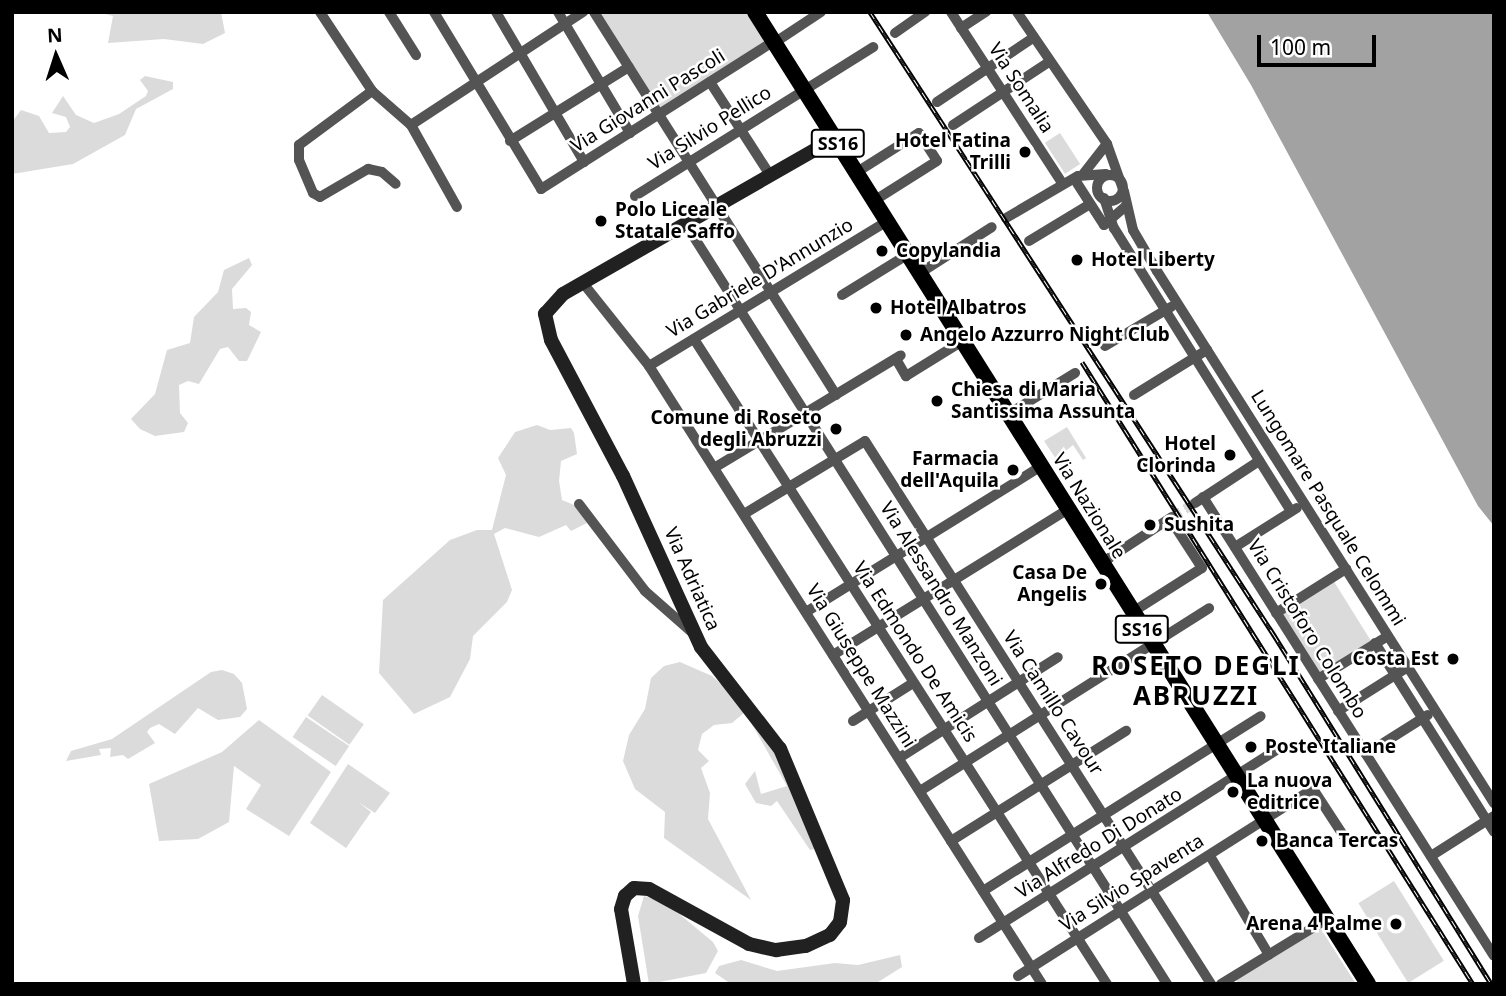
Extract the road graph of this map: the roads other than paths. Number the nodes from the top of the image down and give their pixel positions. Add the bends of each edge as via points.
1 (320, 12) edge
2 (389, 12) edge
3 (434, 12) edge
4 (496, 12) edge
5 (558, 12) edge
6 (583, 12) edge
7 (594, 12) edge
8 (755, 12) edge
9 (821, 12) edge
10 (925, 12) edge
11 (951, 12) edge
12 (986, 12) edge
13 (1017, 12) edge
14 (565, 24) junction
15 (961, 28) junction
16 (895, 33) dead end
17 (1033, 38) junction
18 (774, 43) junction
19 (873, 47) dead end
20 (521, 53) junction
21 (416, 55) dead end
22 (1049, 62) junction
23 (629, 66) junction
24 (988, 68) junction
25 (478, 80) junction
26 (710, 82) junction
27 (599, 85) junction
28 (803, 90) junction
29 (372, 91) junction
30 (1003, 92) junction
31 (937, 102) dead end
32 (553, 114) junction
33 (660, 114) junction
34 (411, 125) junction
35 (953, 125) dead end
36 (741, 129) junction
37 (630, 133) junction
38 (835, 138) junction
39 (510, 141) junction
40 (1107, 144) junction
41 (584, 162) junction
42 (689, 162) junction
43 (857, 172) junction
44 (770, 175) junction
45 (1102, 175) junction
46 (1079, 178) junction
47 (396, 184) dead end
48 (1060, 184) junction
49 (1123, 190) junction
50 (635, 195) dead end
51 (1105, 197) junction
52 (875, 200) junction
53 (1090, 204) junction
54 (716, 205) junction
55 (457, 206) dead end
56 (1118, 217) junction
57 (1006, 218) dead end
58 (888, 220) junction
59 (685, 222) junction
60 (992, 227) dead end
61 (1029, 241) dead end
62 (910, 254) junction
63 (920, 272) junction
64 (583, 283) junction
65 (770, 292) junction
66 (842, 295) dead end
67 (1177, 303) junction
68 (741, 310) junction
69 (1166, 310) junction
70 (694, 339) junction
71 (961, 342) junction
72 (1105, 346) dead end
73 (1207, 350) junction
74 (1195, 358) junction
75 (649, 366) junction
76 (1075, 373) dead end
77 (836, 395) junction
78 (1134, 395) dead end
79 (806, 413) junction
80 (1007, 415) junction
81 (759, 441) junction
82 (835, 460) junction
83 (1259, 461) junction
84 (1040, 467) junction
85 (714, 468) junction
86 (789, 487) junction
87 (579, 504) dead end
88 (1304, 504) junction
89 (1067, 510) junction
90 (1291, 511) junction
91 (744, 514) junction
92 (926, 537) junction
93 (1235, 547) junction
94 (896, 556) junction
95 (1100, 564) junction
96 (1346, 569) junction
97 (954, 580) junction
98 (850, 584) junction
99 (923, 598) junction
100 (1209, 608) dead end
101 (806, 612) junction
102 (1131, 612) junction
103 (1276, 613) junction
104 (878, 627) junction
105 (695, 635) junction
106 (1388, 636) junction
107 (1376, 643) junction
108 (1152, 644) junction
109 (833, 655) junction
110 (1058, 657) dead end
111 (1408, 667) junction
112 (1395, 675) junction
113 (1318, 679) junction
114 (1019, 682) junction
115 (913, 683) junction
116 (988, 702) junction
117 (869, 711) junction
118 (1338, 711) junction
119 (1435, 711) junction
120 (1040, 715) junction
121 (1261, 716) dead end
122 (1423, 718) junction
123 (853, 721) dead end
124 (943, 730) junction
125 (1126, 731) dead end
126 (1009, 735) junction
127 (1216, 744) junction
128 (1280, 748) dead end
129 (1366, 754) junction
130 (899, 758) junction
131 (965, 763) junction
132 (1072, 765) junction
133 (1236, 776) junction
134 (1041, 784) junction
135 (920, 791) junction
136 (1494, 803) edge
137 (997, 812) junction
138 (1104, 815) junction
139 (1490, 818) edge
140 (1264, 820) junction
141 (1494, 832) edge
142 (1073, 835) junction
143 (1343, 835) dead end
144 (951, 841) junction
145 (1124, 847) junction
146 (1210, 856) junction
147 (1431, 856) junction
148 (1029, 862) junction
149 (1093, 867) junction
150 (983, 891) junction
151 (1152, 891) junction
152 (1050, 894) junction
153 (1121, 911) junction
154 (1327, 919) junction
155 (1004, 923) junction
156 (979, 938) dead end
157 (1078, 938) junction
158 (1269, 955) junction
159 (1494, 956) edge
160 (1032, 968) junction
161 (1018, 976) dead end
162 (634, 984) edge
163 (1042, 984) edge
164 (1107, 984) edge
165 (1167, 984) edge
166 (1211, 984) edge
167 (1221, 984) edge
168 (1368, 984) edge

1 - 29 street
2 - 21 street
3 - 25 street
4 - 20 street
5 - 14 street
6 - 14 street
7 - 23 street
8 - 18 main road, Via Nazionale / SS16
9 - 18 street, Via Giovanni Pascoli
10 - 16 street
11 - 15 street, Via Somalia
12 - 15 street
13 - 17 street, Lungomare Pasquale Celommi
14 - 20 street
14 - 27 street
15 - 24 street, Via Somalia
17 - 22 street, Lungomare Pasquale Celommi
17 - 24 street
18 - 26 street, Via Giovanni Pascoli
18 - 28 main road, Via Nazionale / SS16
19 - 28 street, Via Silvio Pellico
20 - 25 street
20 - 32 street
22 - 30 street
22 - 40 street, Lungomare Pasquale Celommi
23 - 27 street
23 - 33 street
24 - 30 street, Via Somalia
24 - 31 street
25 - 34 street
25 - 39 street
26 - 33 street, Via Giovanni Pascoli
26 - 36 street
27 - 32 street
27 - 37 street
28 - 36 street, Via Silvio Pellico
28 - 38 main road, Via Nazionale / SS16
29 - 34 street
29 - 47 street via 299,145 299,160 313,193 320,197 368,169 382,172
30 - 35 street
30 - 48 street, Via Somalia
32 - 39 street
32 - 41 street
33 - 37 street, Via Giovanni Pascoli
33 - 42 street
34 - 55 street
36 - 42 street, Via Silvio Pellico
36 - 44 street
37 - 41 street, Via Giovanni Pascoli
38 - 43 main road, Via Nazionale / SS16
38 - 44 main road, Via Adriatica
39 - 41 street, Via Giovanni Pascoli via 541,189
40 - 45 street
40 - 46 street
40 - 49 street, Lungomare Pasquale Celommi
42 - 50 street, Via Silvio Pellico
42 - 54 street
43 - 52 main road, Via Nazionale / SS16
43 - 52 street via 919,133 937,161
44 - 54 main road, Via Adriatica
45 - 46 street
45 - 49 street via 1116,177
45 - 51 street
46 - 48 street
46 - 51 street
46 - 53 street
48 - 57 street
49 - 51 street via 1119,200
49 - 56 street, Lungomare Pasquale Celommi
51 - 56 street
52 - 58 main road, Via Nazionale / SS16
53 - 56 street via 1102,224
53 - 61 street
54 - 59 main road, Via Adriatica
54 - 65 street
56 - 67 street, Lungomare Pasquale Celommi via 1133,230
56 - 69 street
58 - 62 main road, Via Nazionale / SS16
58 - 65 street, Via Gabriele D'Annunzio
59 - 64 main road, Via Adriatica
59 - 68 street, Via Alessandro Manzoni
60 - 63 street
62 - 63 main road, Via Nazionale / SS16
62 - 66 street
63 - 71 main road, Via Nazionale / SS16
64 - 75 street, Via Giuseppe Mazzini
64 - 105 main road, Via Adriatica via 548,307 548,332 623,476
65 - 68 street, Via Gabriele D'Annunzio
65 - 77 street
67 - 69 street
67 - 73 street, Lungomare Pasquale Celommi
68 - 70 street, Via Gabriele D'Annunzio
68 - 79 street, Via Alessandro Manzoni
69 - 72 street
69 - 74 street
70 - 75 street, Via Gabriele D'Annunzio
70 - 81 street, Via Edmondo De Amicis
71 - 77 street via 906,376 898,357
71 - 80 main road, Via Nazionale / SS16
73 - 74 street
73 - 88 street, Lungomare Pasquale Celommi
74 - 78 street
74 - 83 street
75 - 85 street, Via Giuseppe Mazzini
76 - 80 street
77 - 79 street
79 - 81 street
79 - 82 street, Via Alessandro Manzoni
80 - 84 main road, Via Nazionale / SS16
81 - 85 street
81 - 86 street, Via Edmondo De Amicis
82 - 86 street
82 - 92 street, Via Camillo Cavour via 865,441
82 - 94 street, Via Alessandro Manzoni
83 - 90 street
83 - 93 street, Via Cristoforo Colombo via 1199,500
84 - 89 main road, Via Nazionale / SS16
84 - 92 street
85 - 91 street, Via Giuseppe Mazzini
86 - 91 street
86 - 98 street, Via Edmondo De Amicis
87 - 105 street via 645,591
88 - 90 street
88 - 96 street, Lungomare Pasquale Celommi
89 - 95 main road, Via Nazionale / SS16
89 - 97 street
90 - 93 street
91 - 101 street, Via Giuseppe Mazzini
92 - 94 street
92 - 97 street, Via Camillo Cavour
93 - 103 street, Via Cristoforo Colombo
94 - 98 street
94 - 99 street, Via Alessandro Manzoni
95 - 102 main road, Via Nazionale / SS16
95 - 102 street via 1171,518 1202,568
96 - 103 street
96 - 106 street, Lungomare Pasquale Celommi
97 - 99 street
97 - 114 street, Via Camillo Cavour
98 - 101 street
98 - 104 street, Via Edmondo De Amicis
99 - 104 street
99 - 116 street, Via Alessandro Manzoni
100 - 108 street
101 - 109 street, Via Giuseppe Mazzini
102 - 108 main road, Via Nazionale / SS16
103 - 113 street, Via Cristoforo Colombo
104 - 109 street
104 - 115 street, Via Edmondo De Amicis
105 - 162 main road, Via Adriatica via 782,754 842,894 842,916 824,938 776,950 749,944 646,888 627,893 621,914
106 - 107 street
106 - 111 street, Lungomare Pasquale Celommi
107 - 112 street
107 - 113 street
108 - 120 street
108 - 127 main road, Via Nazionale / SS16
109 - 117 street, Via Giuseppe Mazzini
110 - 114 street
111 - 112 street
111 - 119 street, Lungomare Pasquale Celommi
112 - 118 street
112 - 122 street
113 - 118 street, Via Cristoforo Colombo
114 - 116 street
114 - 120 street, Via Camillo Cavour
115 - 117 street
115 - 124 street, Via Edmondo De Amicis
116 - 124 street
116 - 126 street, Via Alessandro Manzoni
117 - 123 street
117 - 130 street, Via Giuseppe Mazzini
118 - 129 street, Via Cristoforo Colombo
119 - 122 street
119 - 136 street, Lungomare Pasquale Celommi
120 - 126 street
120 - 132 street, Via Camillo Cavour
121 - 127 street
122 - 129 street
122 - 139 street
124 - 130 street
124 - 131 street, Via Edmondo De Amicis
125 - 132 street
126 - 131 street
126 - 134 street, Via Alessandro Manzoni
127 - 133 main road, Via Nazionale / SS16
127 - 138 street
128 - 133 street, Via Alfredo Di Donato
129 - 147 street, Via Cristoforo Colombo
130 - 135 street, Via Giuseppe Mazzini
131 - 135 street
131 - 137 street, Via Edmondo De Amicis
132 - 134 street
132 - 138 street, Via Camillo Cavour
133 - 140 main road, Via Nazionale / SS16
133 - 145 street, Via Alfredo Di Donato
134 - 137 street
134 - 142 street, Via Alessandro Manzoni
135 - 144 street, Via Giuseppe Mazzini
137 - 144 street
137 - 148 street, Via Edmondo De Amicis
138 - 142 street
138 - 145 street, Via Camillo Cavour
139 - 141 street
139 - 147 street
140 - 143 street, Via Silvio Spaventa via 1313,789
140 - 146 street, Via Silvio Spaventa
140 - 154 main road, Via Nazionale / SS16
142 - 148 street
142 - 149 street, Via Alessandro Manzoni
144 - 150 street, Via Giuseppe Mazzini
145 - 149 street, Via Alfredo Di Donato
145 - 151 street, Via Camillo Cavour
146 - 151 street, Via Silvio Spaventa
146 - 158 street
147 - 159 street, Via Cristoforo Colombo
148 - 150 street
148 - 152 street, Via Edmondo De Amicis
149 - 152 street, Via Alfredo Di Donato
149 - 153 street, Via Alessandro Manzoni
150 - 155 street, Via Giuseppe Mazzini
151 - 153 street, Via Silvio Spaventa
151 - 166 street, Via Camillo Cavour
152 - 155 street, Via Alfredo Di Donato
152 - 157 street, Via Edmondo De Amicis
153 - 157 street, Via Silvio Spaventa
153 - 165 street, Via Alessandro Manzoni
154 - 158 street
154 - 168 main road, Via Nazionale / SS16
155 - 156 street, Via Alfredo Di Donato
155 - 160 street, Via Giuseppe Mazzini
157 - 160 street, Via Silvio Spaventa
157 - 164 street, Via Edmondo De Amicis
158 - 167 street
160 - 161 street, Via Silvio Spaventa
160 - 163 street, Via Giuseppe Mazzini

